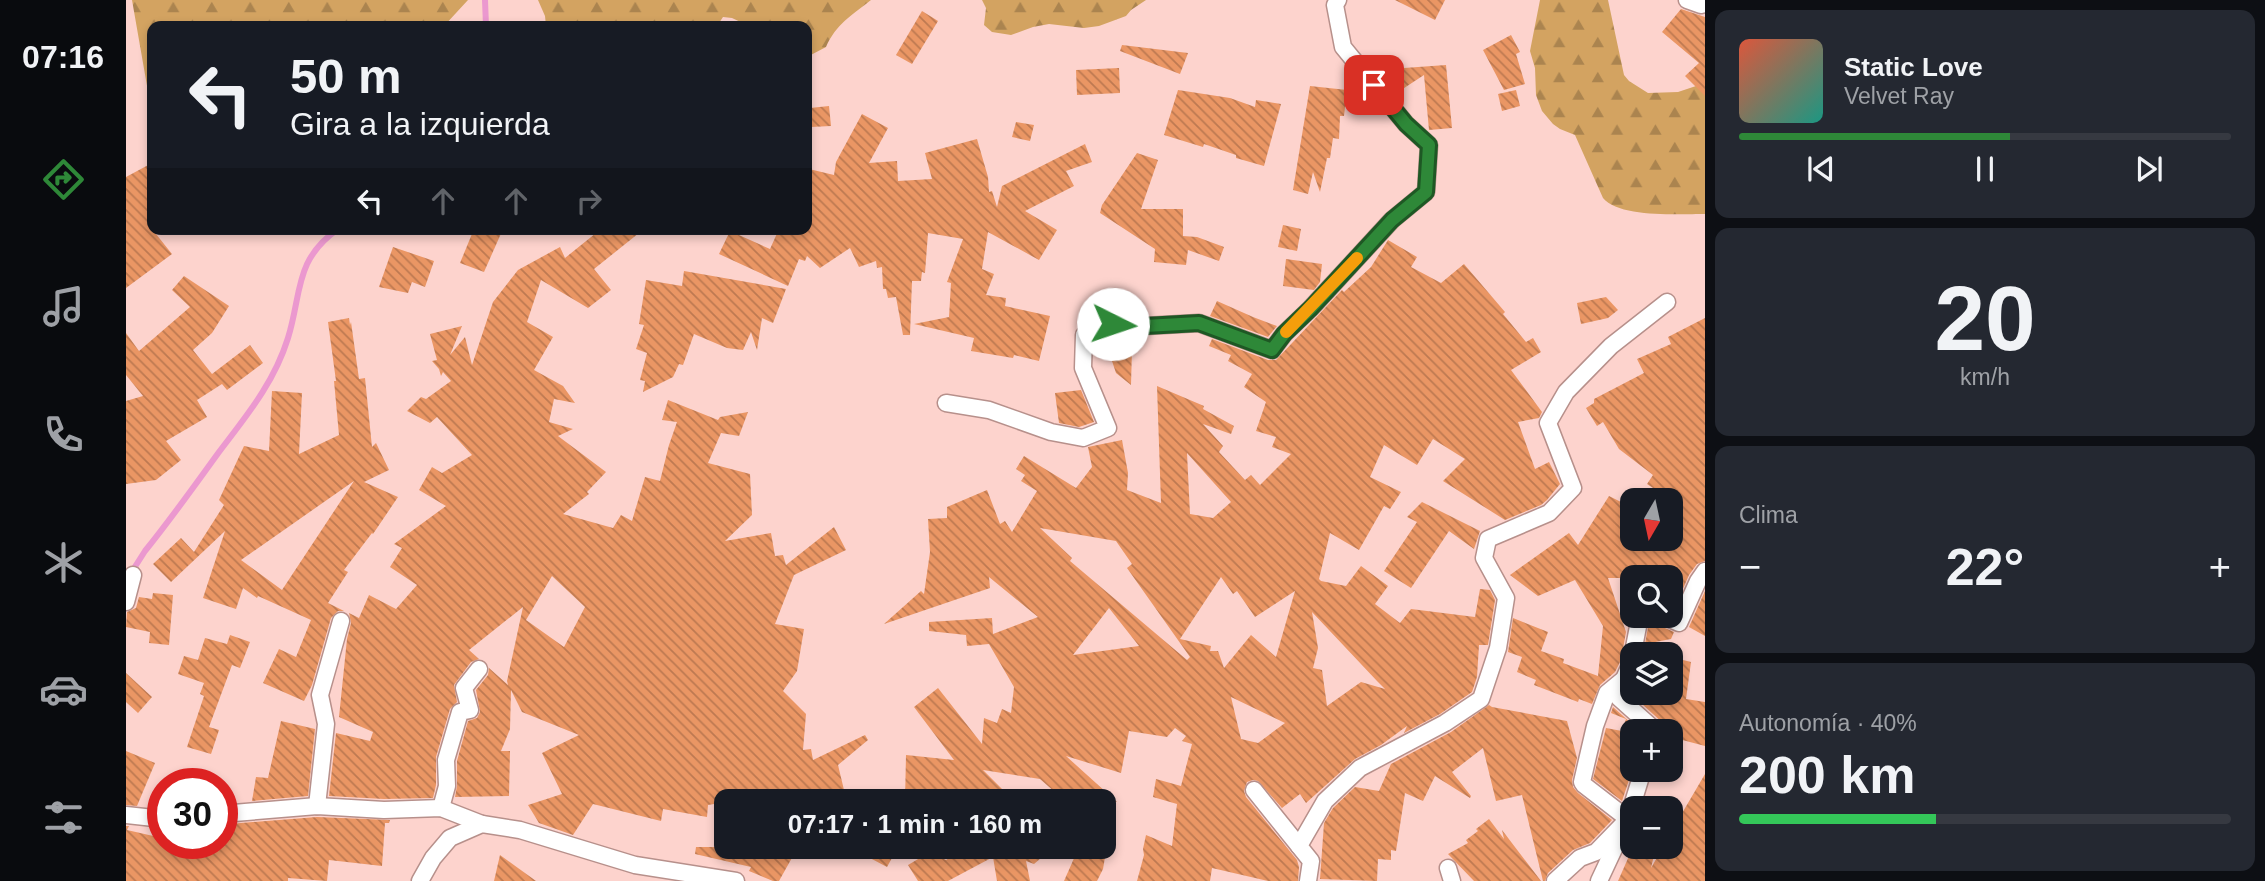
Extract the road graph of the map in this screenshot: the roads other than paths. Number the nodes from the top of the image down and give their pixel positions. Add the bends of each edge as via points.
1 (1338, 0) edge
2 (1687, 0) edge
3 (1705, 4) edge
4 (1667, 302) dead end
5 (946, 403) dead end
6 (1705, 571) edge
7 (133, 575) dead end
8 (126, 603) edge
9 (1683, 614) edge
10 (341, 621) dead end
11 (479, 668) dead end
12 (1620, 682) edge
13 (1627, 705) edge
14 (1642, 719) edge
15 (1254, 790) dead end
16 (317, 806) junction
17 (441, 808) junction
18 (238, 813) edge
19 (1620, 813) edge
20 (126, 815) edge
21 (147, 817) edge
22 (482, 824) junction
23 (1620, 827) edge
24 (1620, 836) edge
25 (1298, 846) junction
26 (420, 881) edge
27 (736, 881) edge
28 (1308, 881) edge
29 (1555, 881) edge
30 (1598, 881) edge

1 - 5 street via 1335,5 1343,47 1429,145 1426,192 1392,220 1272,350 1199,323 1127,327 1099,320 1084,335 1083,368 1108,428 1083,438 989,410
2 - 3 street
4 - 25 street via 1611,346 1566,392 1548,423 1573,488 1549,513 1488,539 1484,558 1506,598 1498,648 1481,699 1360,768 1325,801
6 - 9 street
7 - 8 street
10 - 16 street via 320,695 326,724
11 - 17 street via 464,688 470,710 460,712 446,760 447,786
12 - 19 street via 1607,693 1582,782
13 - 14 street
15 - 25 street
16 - 17 street
16 - 18 street
17 - 22 street
20 - 21 street
22 - 26 street via 450,838
22 - 27 street via 520,830 635,865
23 - 29 street via 1596,852 1580,858
24 - 30 street
25 - 28 street via 1311,861

